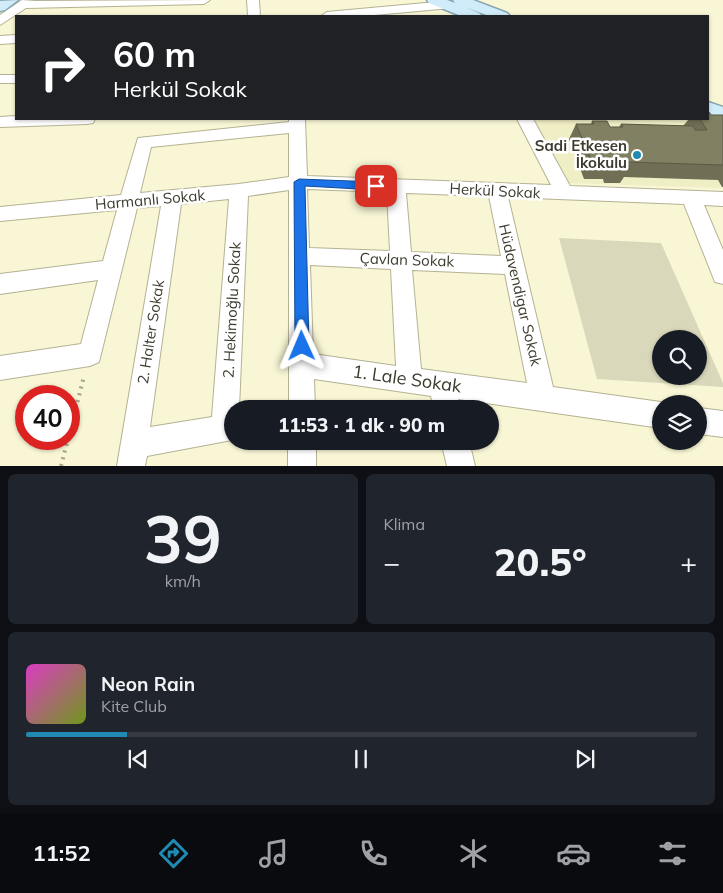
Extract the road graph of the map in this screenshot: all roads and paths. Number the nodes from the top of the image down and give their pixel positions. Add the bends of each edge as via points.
1 (204, 0) edge
2 (253, 0) edge
3 (20, 2) edge
4 (447, 2) edge
5 (0, 7) edge
6 (254, 15) edge
7 (336, 15) edge
8 (472, 15) edge
9 (498, 15) edge
10 (0, 20) edge
11 (15, 39) edge
12 (0, 40) edge
13 (0, 79) edge
14 (15, 79) edge
15 (709, 94) edge
16 (723, 100) edge
17 (709, 108) edge
18 (723, 114) edge
19 (58, 120) edge
20 (526, 120) edge
21 (0, 122) edge
22 (297, 123) edge
23 (299, 182) junction
24 (396, 187) junction
25 (239, 191) junction
26 (497, 191) junction
27 (565, 194) junction
28 (172, 198) junction
29 (691, 198) junction
30 (723, 199) edge
31 (129, 201) junction
32 (0, 214) edge
33 (300, 256) junction
34 (401, 260) junction
35 (514, 265) junction
36 (112, 269) junction
37 (723, 275) edge
38 (0, 284) edge
39 (90, 354) junction
40 (302, 365) junction
41 (0, 368) edge
42 (409, 380) junction
43 (441, 384) junction
44 (80, 392) edge
45 (543, 399) junction
46 (230, 400) edge
47 (302, 400) edge
48 (445, 400) edge
49 (652, 414) edge
50 (224, 428) edge
51 (65, 450) edge
52 (302, 450) edge
53 (457, 450) edge
54 (132, 455) edge
55 (61, 466) edge
56 (302, 466) edge
57 (461, 466) edge

1 - 3 street
2 - 6 street
3 - 5 main road
3 - 10 street
4 - 7 street
4 - 8 main road
4 - 9 main road
11 - 12 street
13 - 14 street
15 - 16 main road
17 - 18 main road
19 - 21 street
20 - 27 street
22 - 23 street
22 - 31 street via 144,142
23 - 24 street, Herkül Sokak
23 - 25 street, Harmanlı Sokak
23 - 33 street
24 - 26 street, Herkül Sokak
24 - 34 street
25 - 28 street, Harmanlı Sokak
25 - 46 street, 2. Hekimoğlu Sokak
26 - 27 street, Herkül Sokak
26 - 35 street, Hüdavendigar Sokak
27 - 29 street, Herkül Sokak
28 - 31 street, Harmanlı Sokak
28 - 54 street, 2. Halter Sokak
29 - 30 street, Herkül Sokak
29 - 37 street
31 - 32 street, Harmanlı Sokak
31 - 36 street
33 - 34 street, Çavlan Sokak
33 - 40 street
34 - 35 street, Çavlan Sokak
34 - 42 street
35 - 45 street, Hüdavendigar Sokak
36 - 38 street
36 - 39 street
39 - 41 street
39 - 44 path
40 - 42 street, 1. Lale Sokak
40 - 47 street
42 - 43 street, 1. Lale Sokak
43 - 45 street, 1. Lale Sokak
43 - 48 street
45 - 49 street, 1. Lale Sokak
50 - 54 street, 2. Hekimoğlu Sokak
51 - 55 path
52 - 56 street
53 - 57 street

